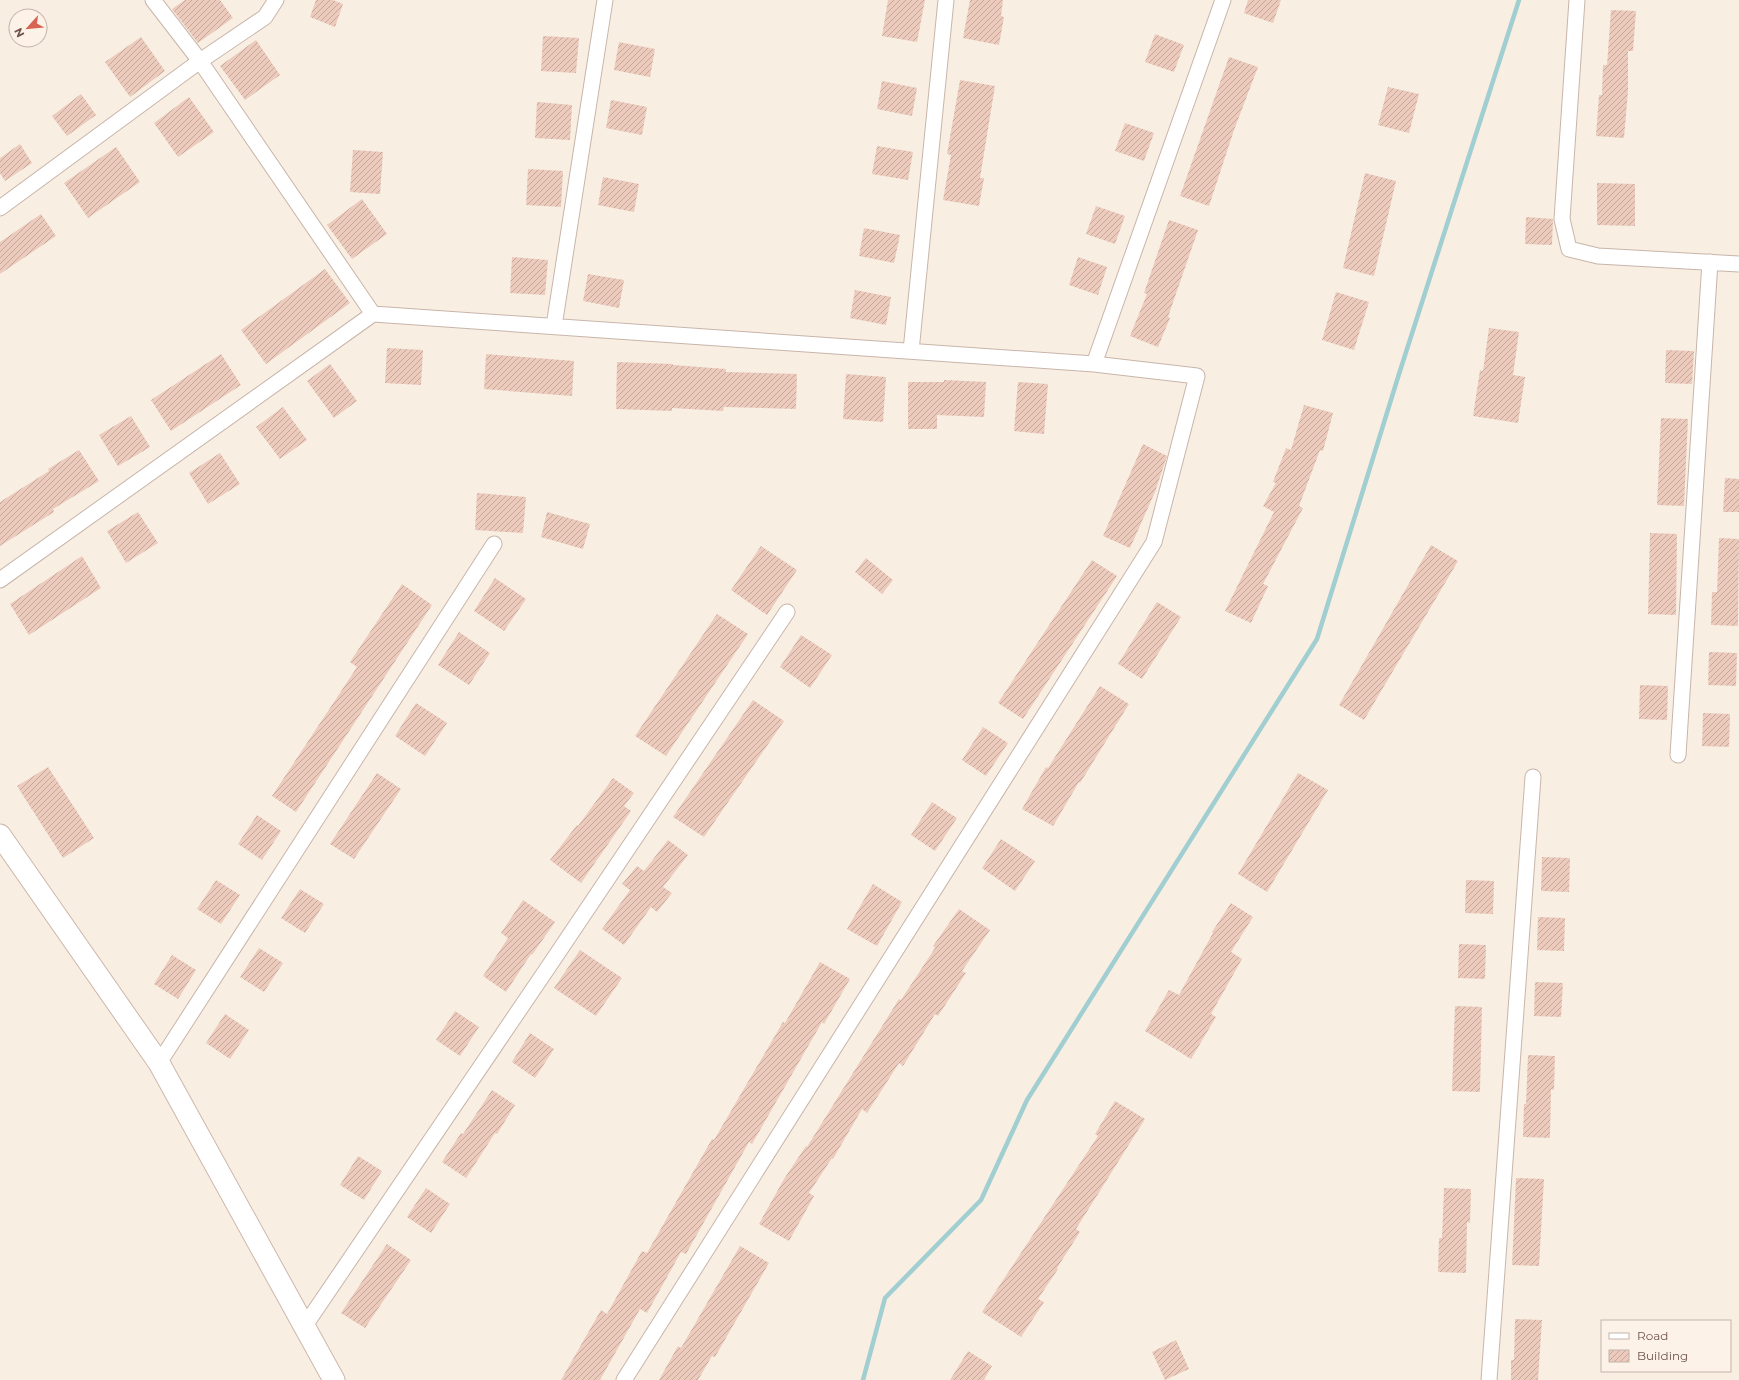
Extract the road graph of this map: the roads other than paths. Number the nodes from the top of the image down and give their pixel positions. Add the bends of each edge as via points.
1 (153, 0) edge
2 (276, 0) edge
3 (605, 0) edge
4 (946, 0) edge
5 (1224, 0) edge
6 (1577, 0) edge
7 (200, 61) junction
8 (0, 208) edge
9 (1710, 262) junction
10 (1739, 264) edge
11 (373, 314) junction
12 (554, 326) junction
13 (911, 351) junction
14 (1094, 364) junction
15 (494, 544) dead end
16 (0, 580) edge
17 (787, 612) dead end
18 (1678, 755) dead end
19 (1533, 777) dead end
20 (0, 835) edge
21 (159, 1063) junction
22 (304, 1327) junction
23 (334, 1380) edge
24 (624, 1380) edge
25 (1489, 1380) edge

1 - 7 street
2 - 7 street via 264,16
3 - 12 street
4 - 13 street
5 - 14 street
6 - 9 street via 1562,219 1569,249 1598,256
7 - 8 street
7 - 11 street
9 - 10 street
9 - 18 street
11 - 12 street
11 - 16 street
12 - 13 street
13 - 14 street
14 - 24 street via 1197,376 1154,542
15 - 21 street
17 - 22 street
19 - 25 street
20 - 21 street
21 - 22 street
22 - 23 street

